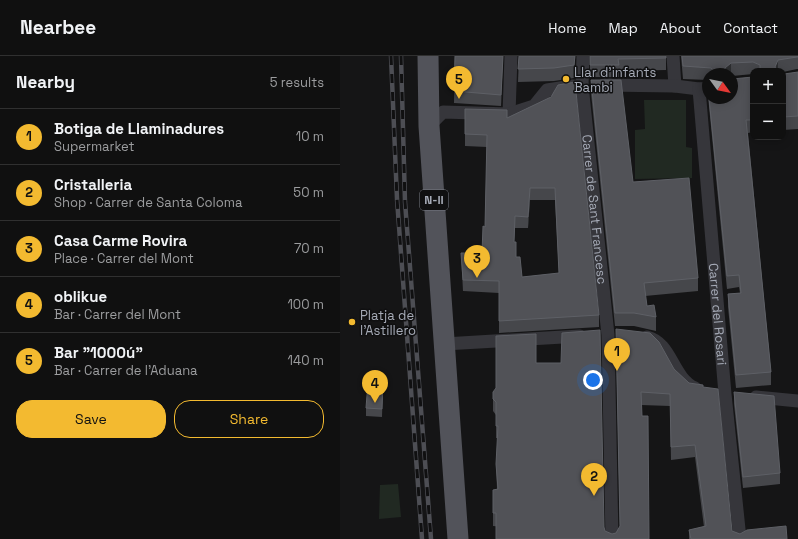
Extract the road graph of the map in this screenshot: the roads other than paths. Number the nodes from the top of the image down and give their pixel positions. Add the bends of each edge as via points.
1 (417, 56) edge
2 (428, 56) edge
3 (511, 56) edge
4 (583, 56) edge
5 (673, 56) edge
6 (582, 85) junction
7 (675, 86) junction
8 (702, 88) edge
9 (705, 104) edge
10 (509, 114) junction
11 (429, 126) junction
12 (608, 334) junction
13 (444, 344) junction
14 (725, 394) junction
15 (798, 401) edge
16 (444, 539) edge
17 (458, 539) edge
18 (612, 539) edge
19 (740, 539) edge

1 - 16 main road, N-II via 418,128
2 - 11 main road, N-II
3 - 10 street
4 - 6 street, Carrer de Sant Francesc
5 - 7 street
6 - 7 street
6 - 10 street via 547,90 534,106
6 - 12 street, Carrer de Sant Francesc
7 - 8 street
9 - 14 street, Carrer del Rosari
10 - 11 street via 443,112
11 - 13 main road, N-II
12 - 13 street
12 - 14 street via 655,339 692,386 703,391
12 - 18 street, Carrer de Sant Francesc
13 - 17 main road, N-II
14 - 15 street
14 - 19 street, Carrer del Rosari

